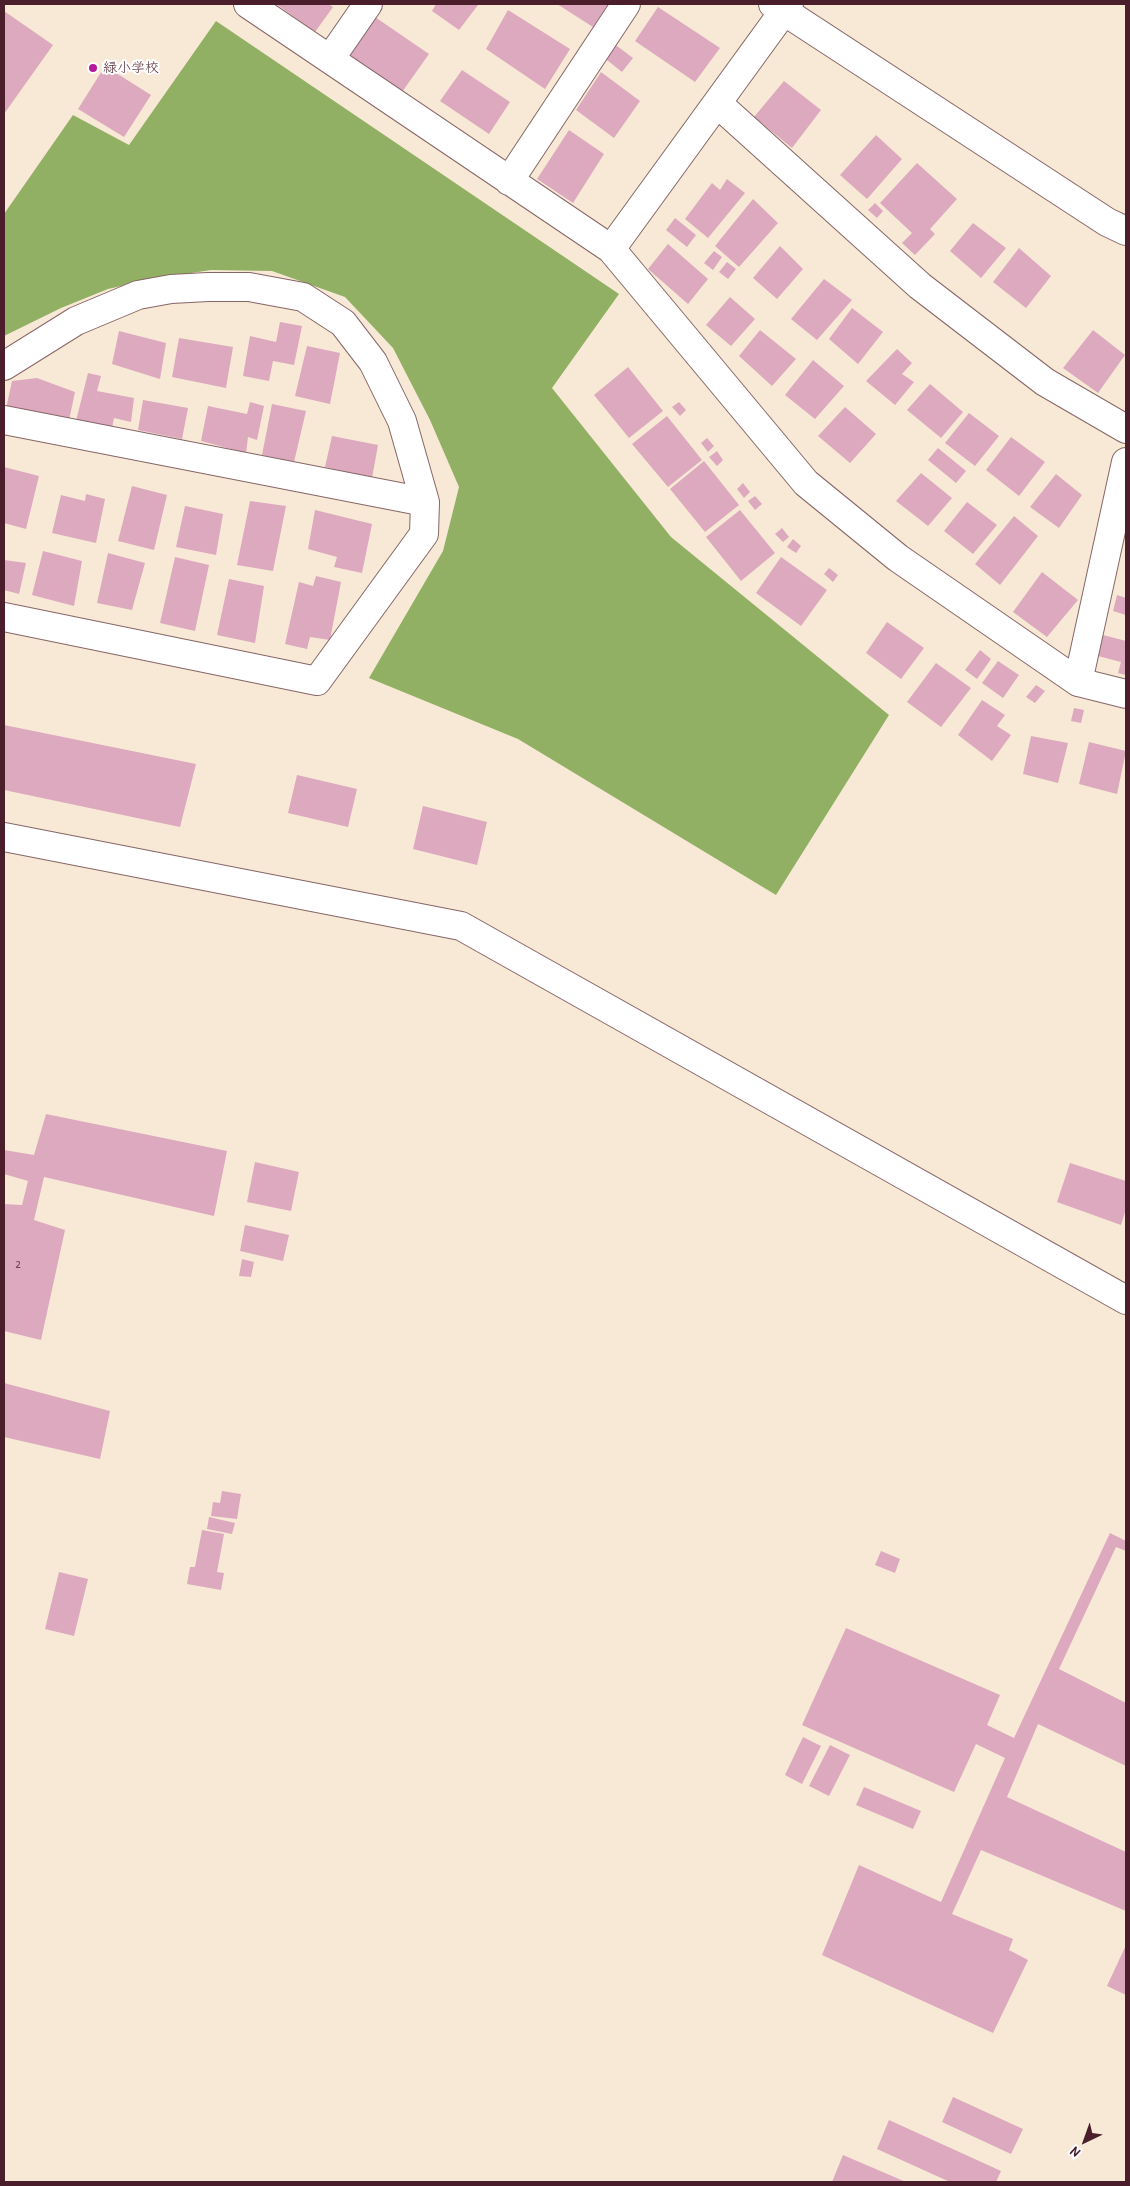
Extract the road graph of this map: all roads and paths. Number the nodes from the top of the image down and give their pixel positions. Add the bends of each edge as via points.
1 (248, 4) edge
2 (368, 4) edge
3 (626, 4) edge
4 (782, 6) edge
5 (330, 59) junction
6 (717, 103) junction
7 (509, 181) junction
8 (1126, 231) edge
9 (611, 249) junction
10 (4, 366) edge
11 (4, 420) edge
12 (1126, 429) edge
13 (1126, 462) edge
14 (1123, 495) edge
15 (425, 502) junction
16 (4, 617) edge
17 (1078, 682) junction
18 (1126, 694) edge
19 (4, 837) edge
20 (1126, 1300) edge

1 - 5 street
2 - 5 street
3 - 7 street
4 - 6 street
4 - 8 street via 1106,222
5 - 7 street
6 - 9 street
6 - 12 street via 920,286 1044,382
7 - 9 street
9 - 17 street via 806,483 898,558
10 - 15 street via 76,321 138,295 171,289 249,287 303,297 343,324 373,362 402,421
11 - 15 street
13 - 14 street
14 - 17 street
15 - 16 street via 424,534 317,681
17 - 18 street
19 - 20 street via 461,926

